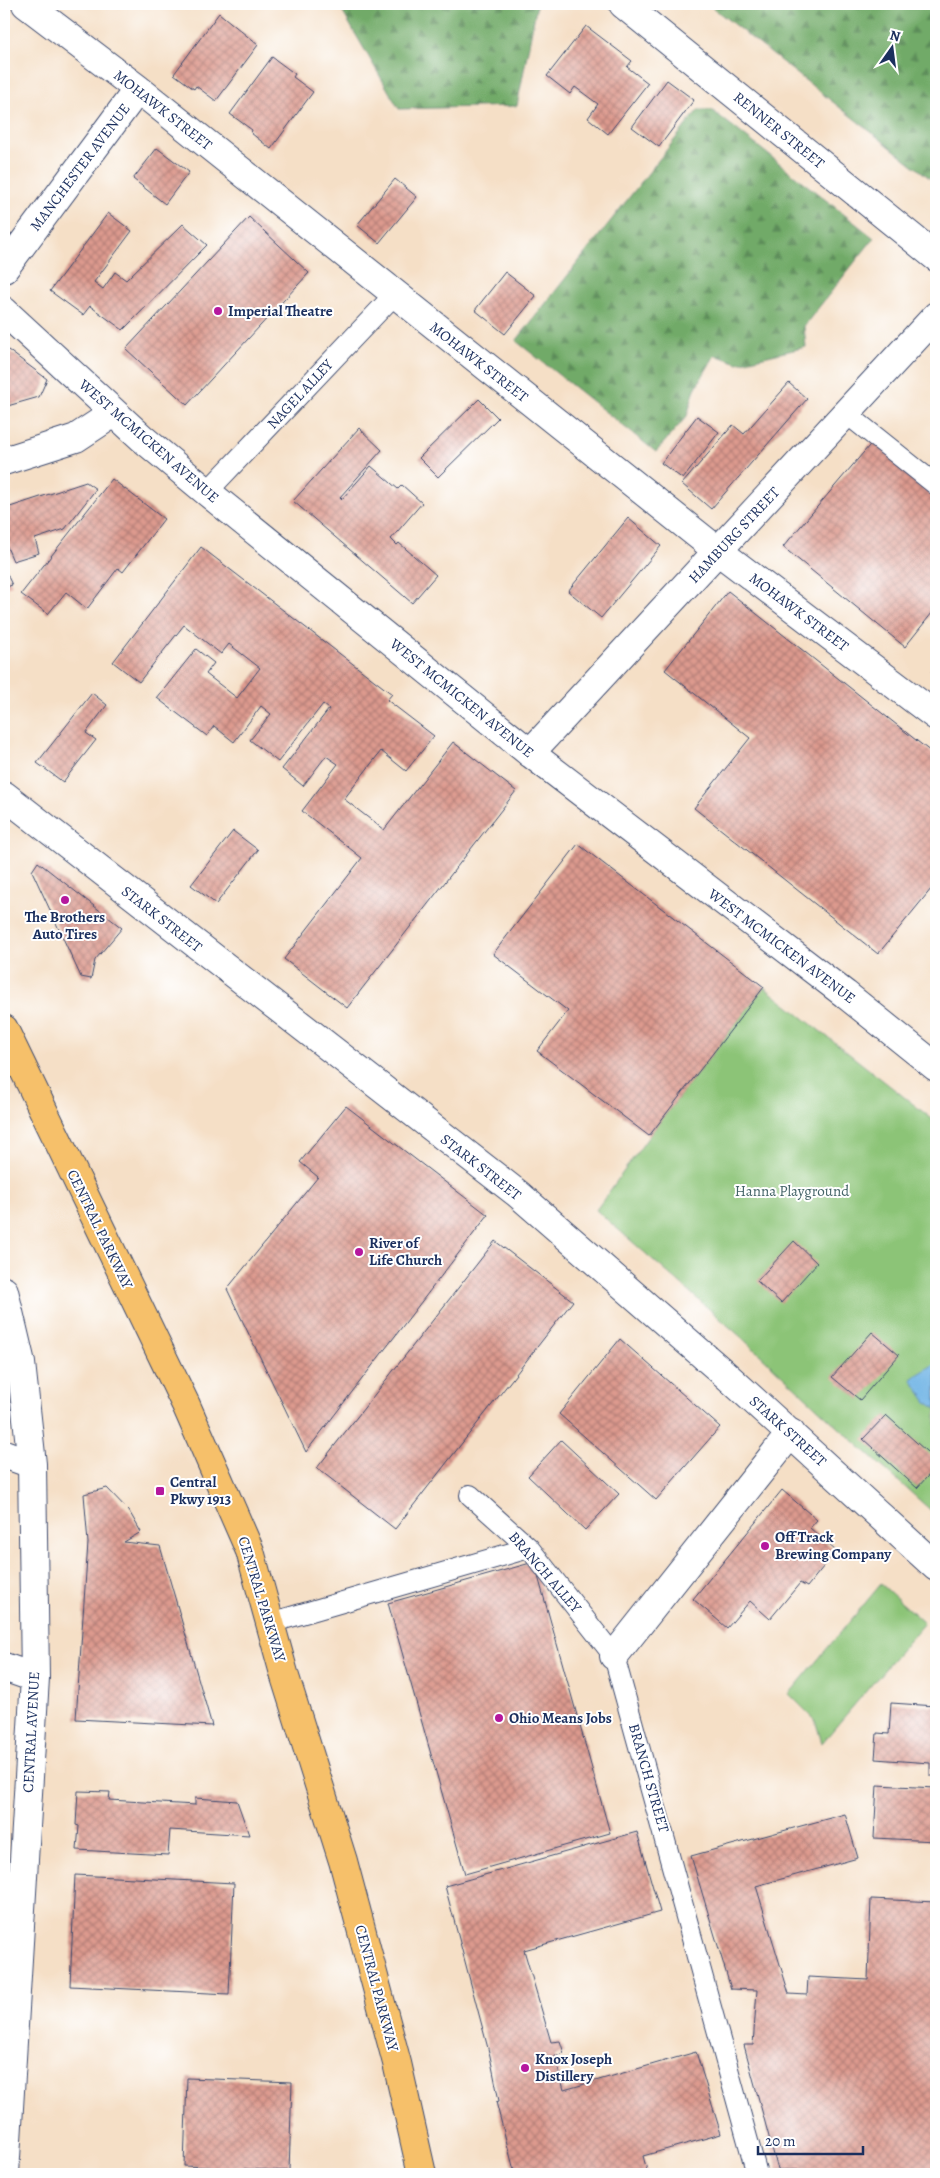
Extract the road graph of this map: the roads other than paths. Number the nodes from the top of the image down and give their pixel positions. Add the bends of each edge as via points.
1 (26, 4) edge
2 (623, 4) edge
3 (138, 89) junction
4 (936, 257) edge
5 (4, 270) edge
6 (394, 295) junction
7 (4, 310) edge
8 (936, 316) edge
9 (114, 413) junction
10 (847, 414) junction
11 (4, 462) edge
12 (936, 485) edge
13 (207, 492) junction
14 (718, 551) junction
15 (936, 716) edge
16 (530, 753) junction
17 (4, 795) edge
18 (4, 1029) edge
19 (936, 1066) edge
20 (4, 1291) edge
21 (791, 1433) junction
22 (4, 1454) edge
23 (32, 1464) junction
24 (470, 1495) dead end
25 (529, 1548) junction
26 (936, 1566) edge
27 (270, 1623) junction
28 (614, 1656) junction
29 (4, 1667) edge
30 (35, 1678) junction
31 (6, 2174) edge
32 (422, 2174) edge
33 (757, 2174) edge

1 - 3 street, MOHAWK STREET
2 - 4 street, RENNER STREET
3 - 5 street, MANCHESTER AVENUE
3 - 6 street, MOHAWK STREET
6 - 13 lane, NAGEL ALLEY
6 - 14 street, MOHAWK STREET
7 - 9 street, WEST MCMICKEN AVENUE
8 - 10 street, HAMBURG STREET
9 - 11 street via 76,438
9 - 13 street, WEST MCMICKEN AVENUE
10 - 12 lane
10 - 14 street, HAMBURG STREET
13 - 16 street, WEST MCMICKEN AVENUE
14 - 15 street, MOHAWK STREET
14 - 16 street, HAMBURG STREET
16 - 19 street, WEST MCMICKEN AVENUE
17 - 21 street, STARK STREET via 518,1194
18 - 27 main road, CENTRAL PARKWAY via 190,1415 250,1551
20 - 23 street, CENTRAL AVENUE via 21,1363
21 - 26 street, STARK STREET
21 - 28 street
22 - 23 street
23 - 30 street, CENTRAL AVENUE
24 - 25 lane, BRANCH ALLEY
25 - 27 lane
25 - 28 lane, BRANCH ALLEY
27 - 32 main road, CENTRAL PARKWAY via 343,1862 397,2063
28 - 33 lane, BRANCH STREET
29 - 30 street
30 - 31 street, CENTRAL AVENUE

